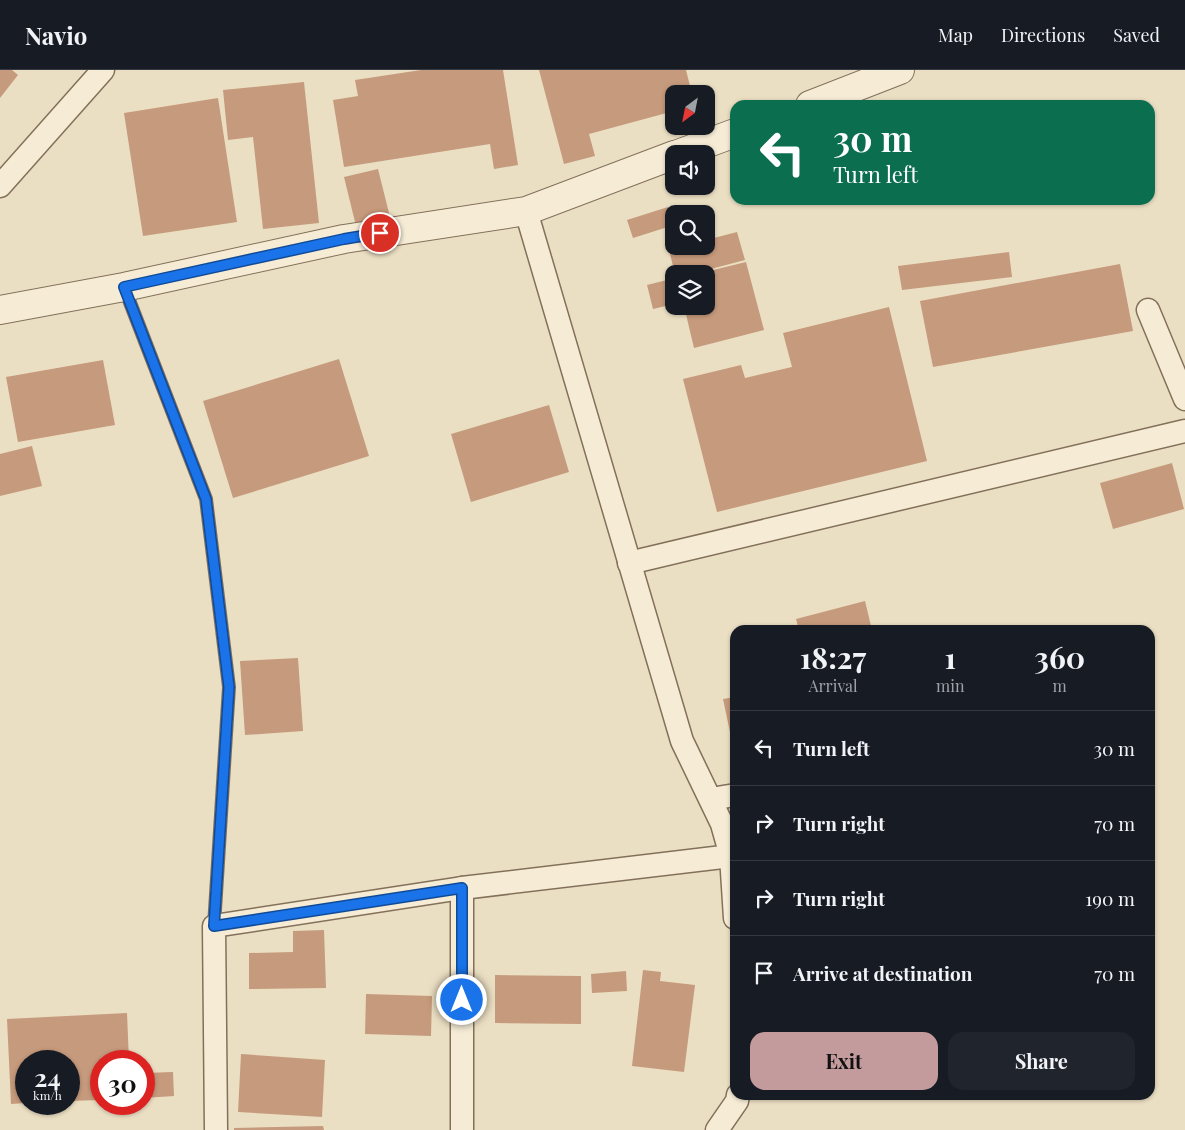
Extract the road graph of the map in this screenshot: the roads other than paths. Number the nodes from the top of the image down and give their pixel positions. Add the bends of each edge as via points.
1 (103, 70) edge
2 (900, 70) edge
3 (823, 100) edge
4 (730, 135) edge
5 (702, 145) edge
6 (665, 158) edge
7 (0, 186) edge
8 (526, 211) junction
9 (124, 287) junction
10 (0, 310) edge
11 (1148, 310) dead end
12 (1185, 400) edge
13 (1185, 431) edge
14 (629, 564) junction
15 (730, 796) edge
16 (711, 800) junction
17 (730, 852) edge
18 (730, 856) edge
19 (462, 888) junction
20 (214, 926) junction
21 (737, 1100) edge
22 (216, 1130) edge
23 (462, 1130) edge
24 (717, 1130) edge

1 - 7 street
2 - 3 street
4 - 5 street
6 - 8 street
8 - 9 street via 344,239
8 - 14 street
9 - 10 street
9 - 20 lane via 206,499 229,687
11 - 12 street
13 - 14 street
14 - 16 street via 682,741
15 - 16 street
16 - 17 street
18 - 19 street
19 - 20 street
19 - 23 street
20 - 22 street
21 - 24 street

